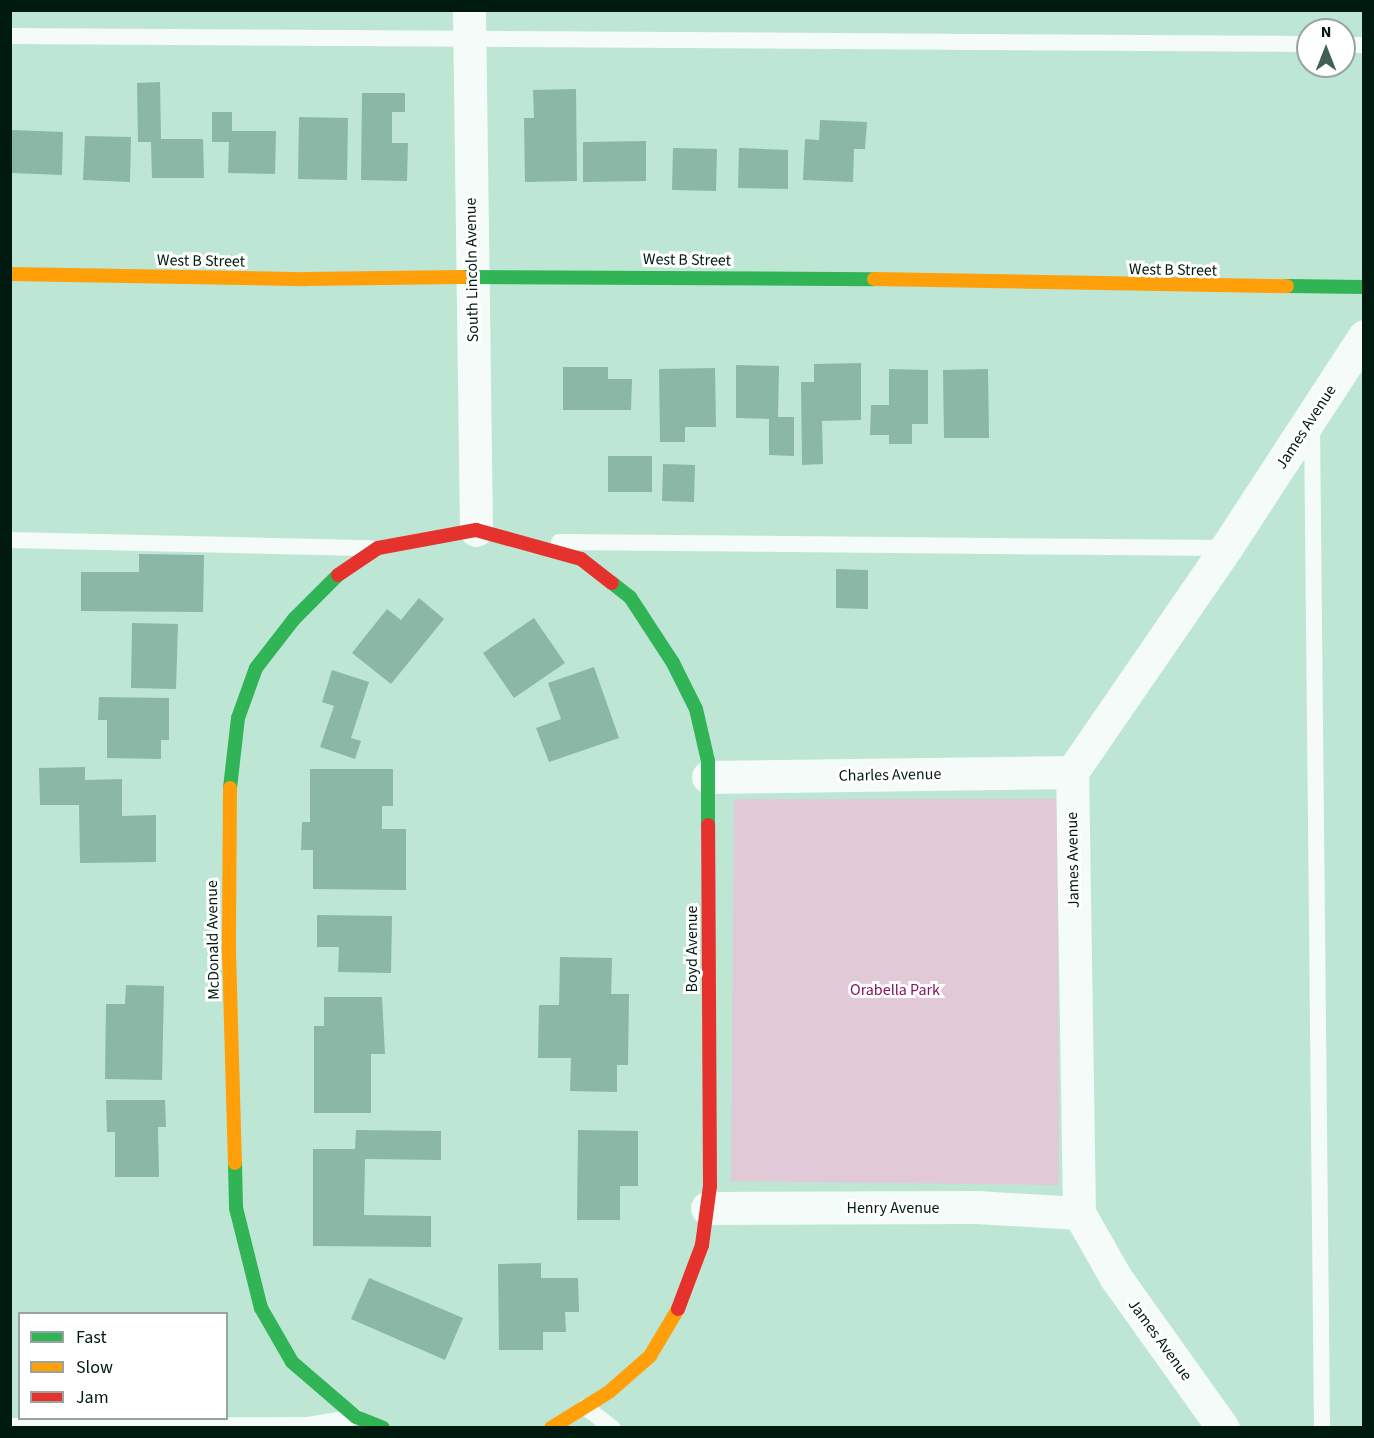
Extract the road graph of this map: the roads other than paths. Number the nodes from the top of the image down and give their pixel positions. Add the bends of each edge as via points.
1 (469, 25) edge
2 (10, 36) edge
3 (1296, 44) edge
4 (10, 274) edge
5 (472, 277) junction
6 (1364, 287) edge
7 (1364, 336) edge
8 (1312, 419) junction
9 (476, 530) junction
10 (10, 540) edge
11 (528, 542) junction
12 (378, 548) junction
13 (1226, 548) junction
14 (1072, 772) junction
15 (708, 777) junction
16 (707, 1208) junction
17 (1079, 1213) junction
18 (585, 1407) junction
19 (356, 1417) junction
20 (10, 1426) edge
21 (383, 1428) edge
22 (550, 1428) edge
23 (613, 1428) edge
24 (1222, 1428) edge
25 (1322, 1428) edge

1 - 2 lane
1 - 3 lane
1 - 5 street, South Lincoln Avenue
4 - 5 street, West B Street
5 - 6 street, West B Street via 611,275
5 - 9 street, South Lincoln Avenue
7 - 8 street, James Avenue
8 - 13 street, James Avenue
8 - 25 lane
9 - 11 street, Boyd Avenue
9 - 12 street, McDonald Avenue
10 - 12 lane
11 - 13 lane via 725,540
11 - 15 street, Boyd Avenue via 581,559 630,597 673,663 696,709
12 - 19 street, McDonald Avenue via 337,576 294,619 256,668 238,718 230,772 229,951 236,1208 261,1308 292,1362
13 - 14 street, James Avenue
14 - 15 street, Charles Avenue
14 - 17 street, James Avenue
15 - 16 street, Boyd Avenue
16 - 17 street, Henry Avenue via 977,1207
16 - 18 street, Boyd Avenue via 702,1245 680,1306 650,1356 609,1392
17 - 24 street, James Avenue via 1116,1278
18 - 22 street, Boyd Avenue
18 - 23 lane
19 - 20 lane via 308,1425
19 - 21 street, McDonald Avenue

